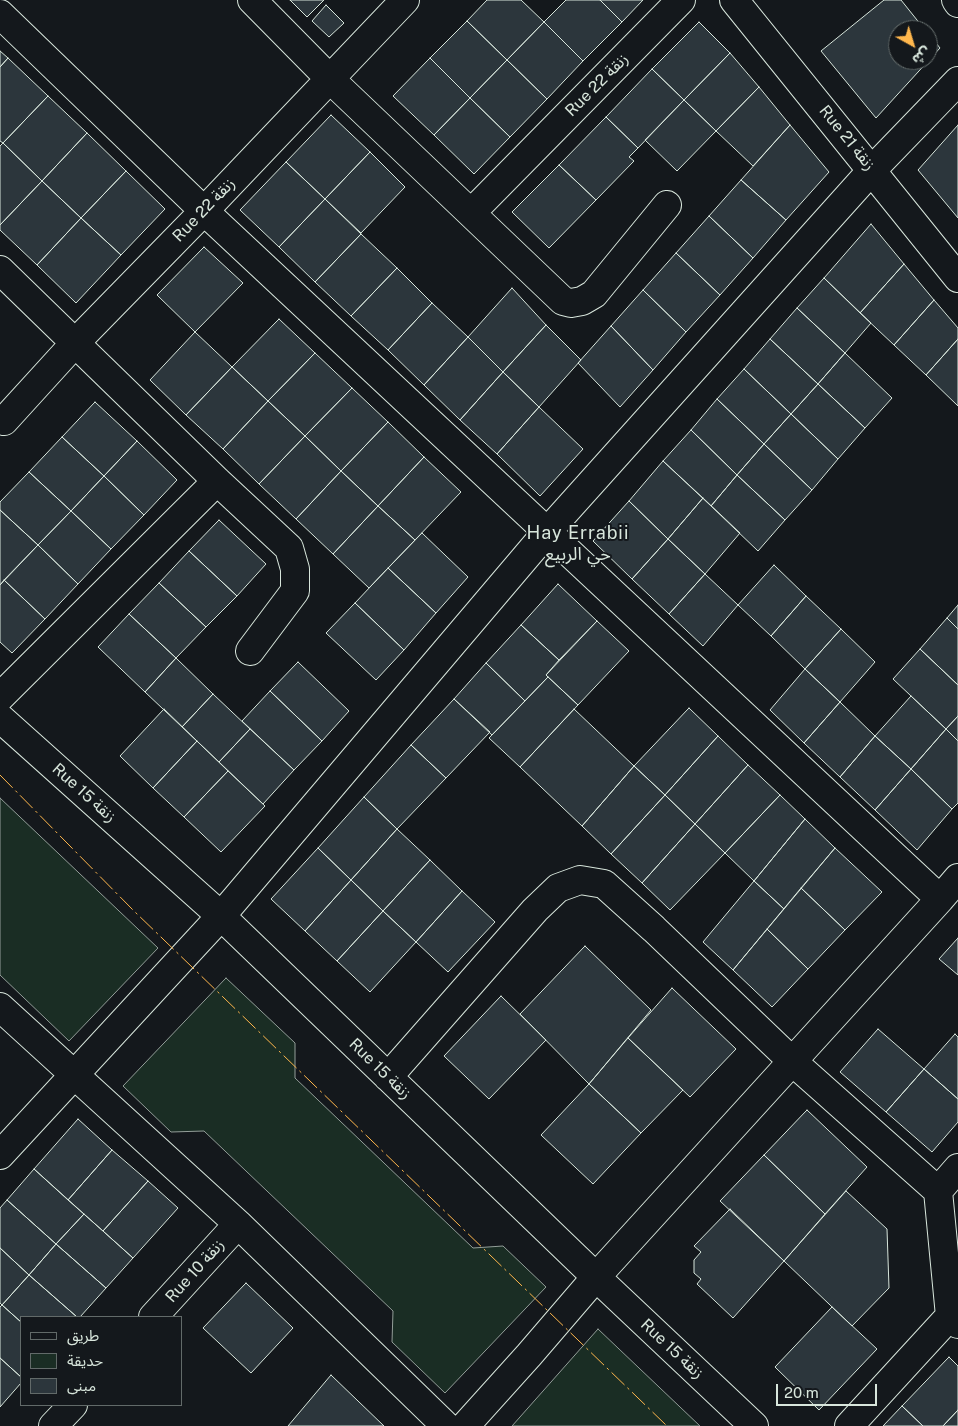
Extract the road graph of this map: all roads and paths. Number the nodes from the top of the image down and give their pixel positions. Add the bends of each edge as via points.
1 (252, 0) edge
2 (404, 0) edge
3 (681, 0) edge
4 (734, 0) edge
5 (956, 0) edge
6 (958, 3) edge
7 (0, 14) edge
8 (330, 79) junction
9 (958, 81) edge
10 (872, 170) junction
11 (667, 205) dead end
12 (204, 210) junction
13 (471, 213) junction
14 (0, 270) edge
15 (958, 278) edge
16 (76, 343) junction
17 (4, 421) dead end
18 (216, 481) junction
19 (547, 532) junction
20 (250, 651) dead end
21 (0, 697) edge
22 (0, 718) edge
23 (958, 878) edge
24 (940, 899) junction
25 (221, 916) junction
26 (0, 1007) edge
27 (792, 1062) junction
28 (74, 1076) junction
29 (388, 1077) junction
30 (0, 1156) edge
31 (958, 1168) edge
32 (938, 1191) junction
33 (238, 1224) junction
34 (596, 1277) junction
35 (154, 1316) edge
36 (954, 1320) edge
37 (446, 1426) edge
38 (465, 1426) edge
39 (754, 1426) edge
40 (849, 1426) edge

1 - 8 street
2 - 8 street, Rue 22 زنقة
3 - 13 street, Rue 22 زنقة
4 - 10 street, Rue 21 زنقة
5 - 6 street
7 - 12 street
8 - 12 street, Rue 22 زنقة
8 - 13 street
9 - 10 street
10 - 15 street, Rue 21 زنقة
10 - 19 street
11 - 13 street via 594,294 582,302 571,303 563,301
12 - 16 street, Rue 22 زنقة
12 - 19 street
14 - 16 street
16 - 17 street, Rue 22 زنقة
16 - 18 street
18 - 20 street via 289,548 295,569 295,591
18 - 21 street
19 - 24 street
19 - 25 street
22 - 25 street, Rue 15 زنقة
23 - 24 street
24 - 27 street
25 - 28 street
25 - 29 street, Rue 15 زنقة
26 - 28 street
27 - 29 street via 604,884 580,880 558,888 535,910
27 - 32 street
27 - 34 street
28 - 30 street
28 - 33 street
29 - 34 street, Rue 15 زنقة
31 - 32 street
32 - 36 street
33 - 35 street, Rue 10 زنقة
33 - 37 street
34 - 38 street
34 - 39 street, Rue 15 زنقة
36 - 40 street

